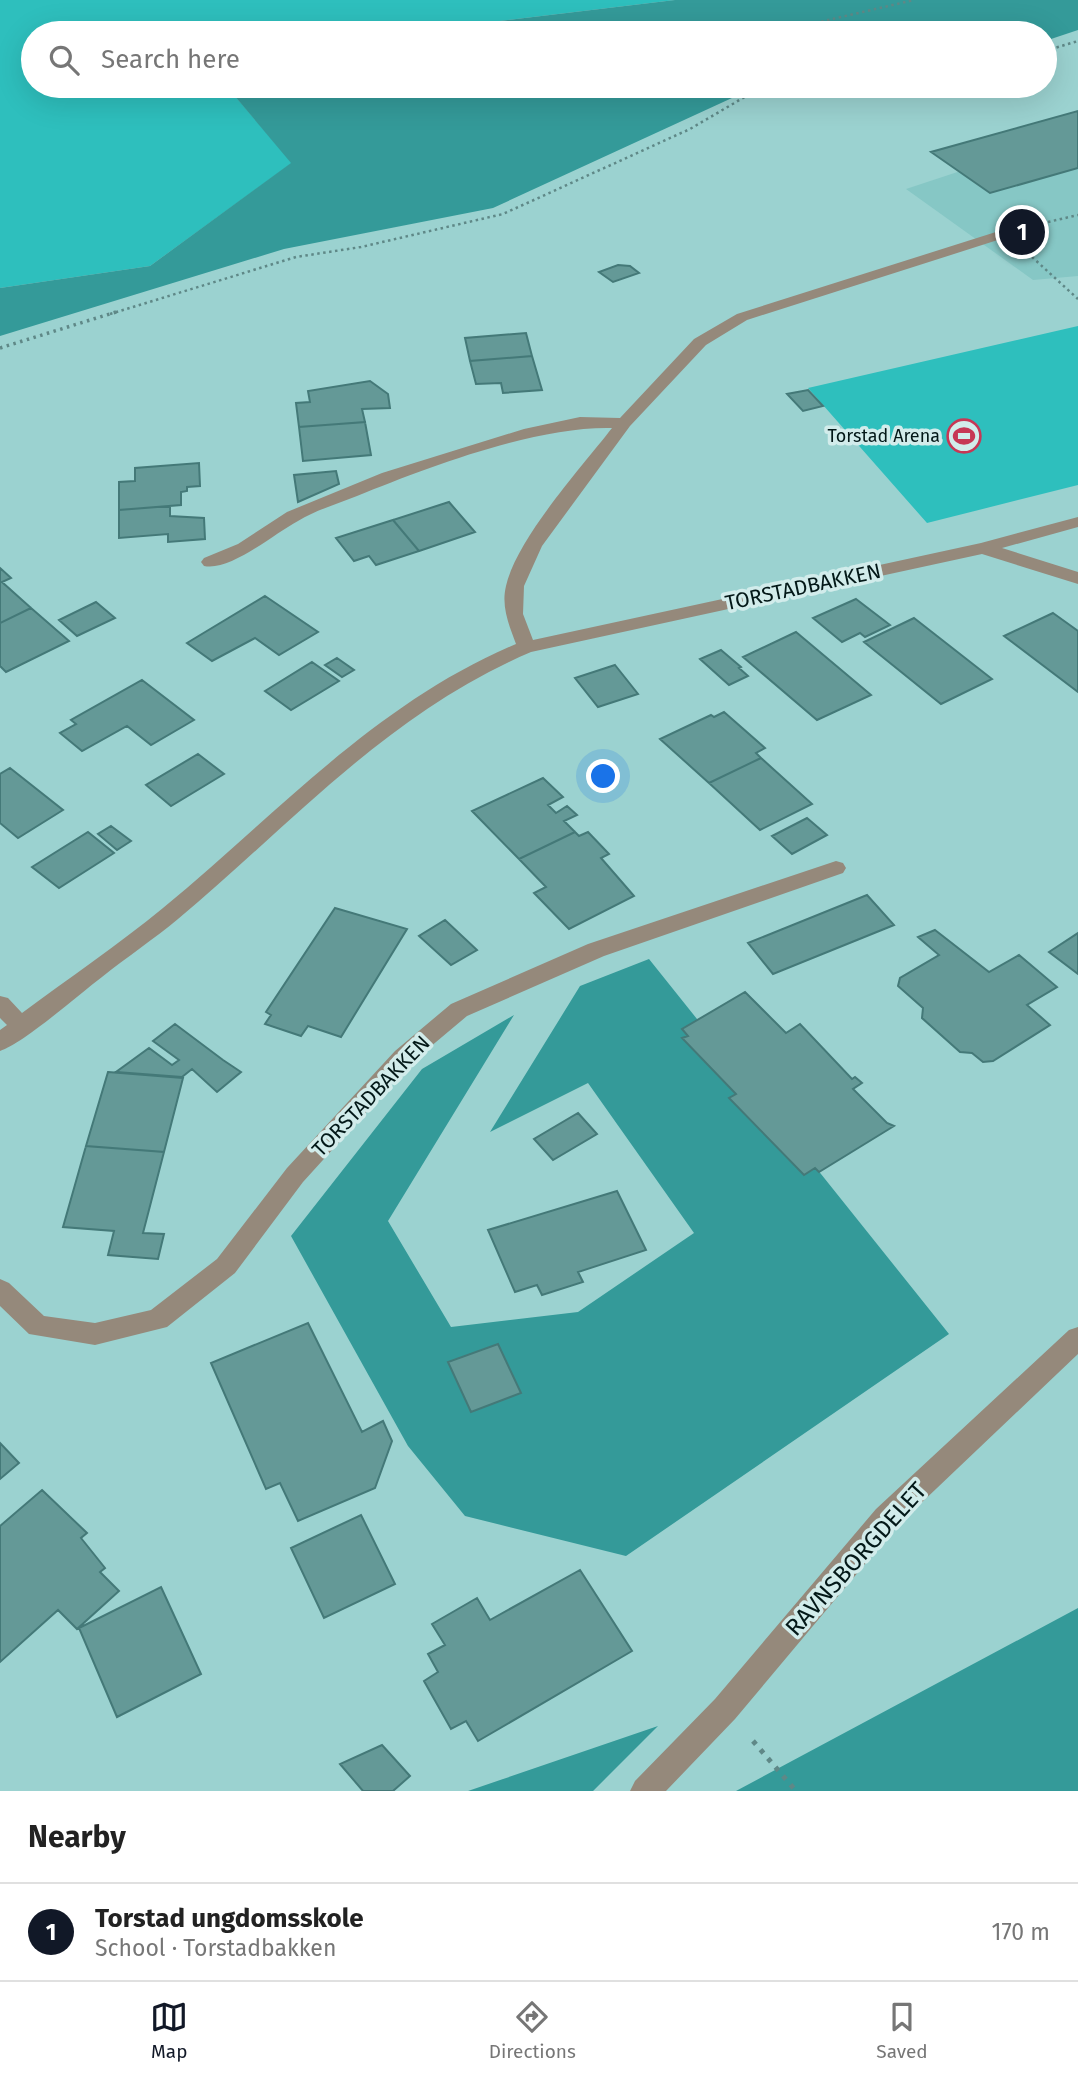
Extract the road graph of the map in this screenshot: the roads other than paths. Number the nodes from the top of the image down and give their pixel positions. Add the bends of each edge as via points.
1 (1012, 231) road end
2 (624, 423) junction
3 (1078, 522) edge
4 (983, 548) junction
5 (209, 562) dead end
6 (1078, 578) edge
7 (526, 648) junction
8 (836, 868) dead end
9 (0, 1004) edge
10 (22, 1027) junction
11 (0, 1042) edge
12 (0, 1290) edge
13 (1078, 1338) edge
14 (645, 1791) edge

1 - 2 street via 742,317 700,342
2 - 5 street via 580,422 524,434 388,477 293,516 244,548
2 - 7 street via 533,545 514,586 514,614
3 - 4 street, TORSTADBAKKEN
4 - 6 street
4 - 7 street, TORSTADBAKKEN
7 - 10 street, TORSTADBAKKEN via 474,669 411,708 329,773 170,914
8 - 12 street, TORSTADBAKKEN via 596,950 459,1010 403,1057 304,1165 226,1266 158,1319 95,1334 38,1326
9 - 10 street
10 - 11 street, TORSTADBAKKEN
13 - 14 street, RAVNSBORGDELET via 886,1518 725,1709

